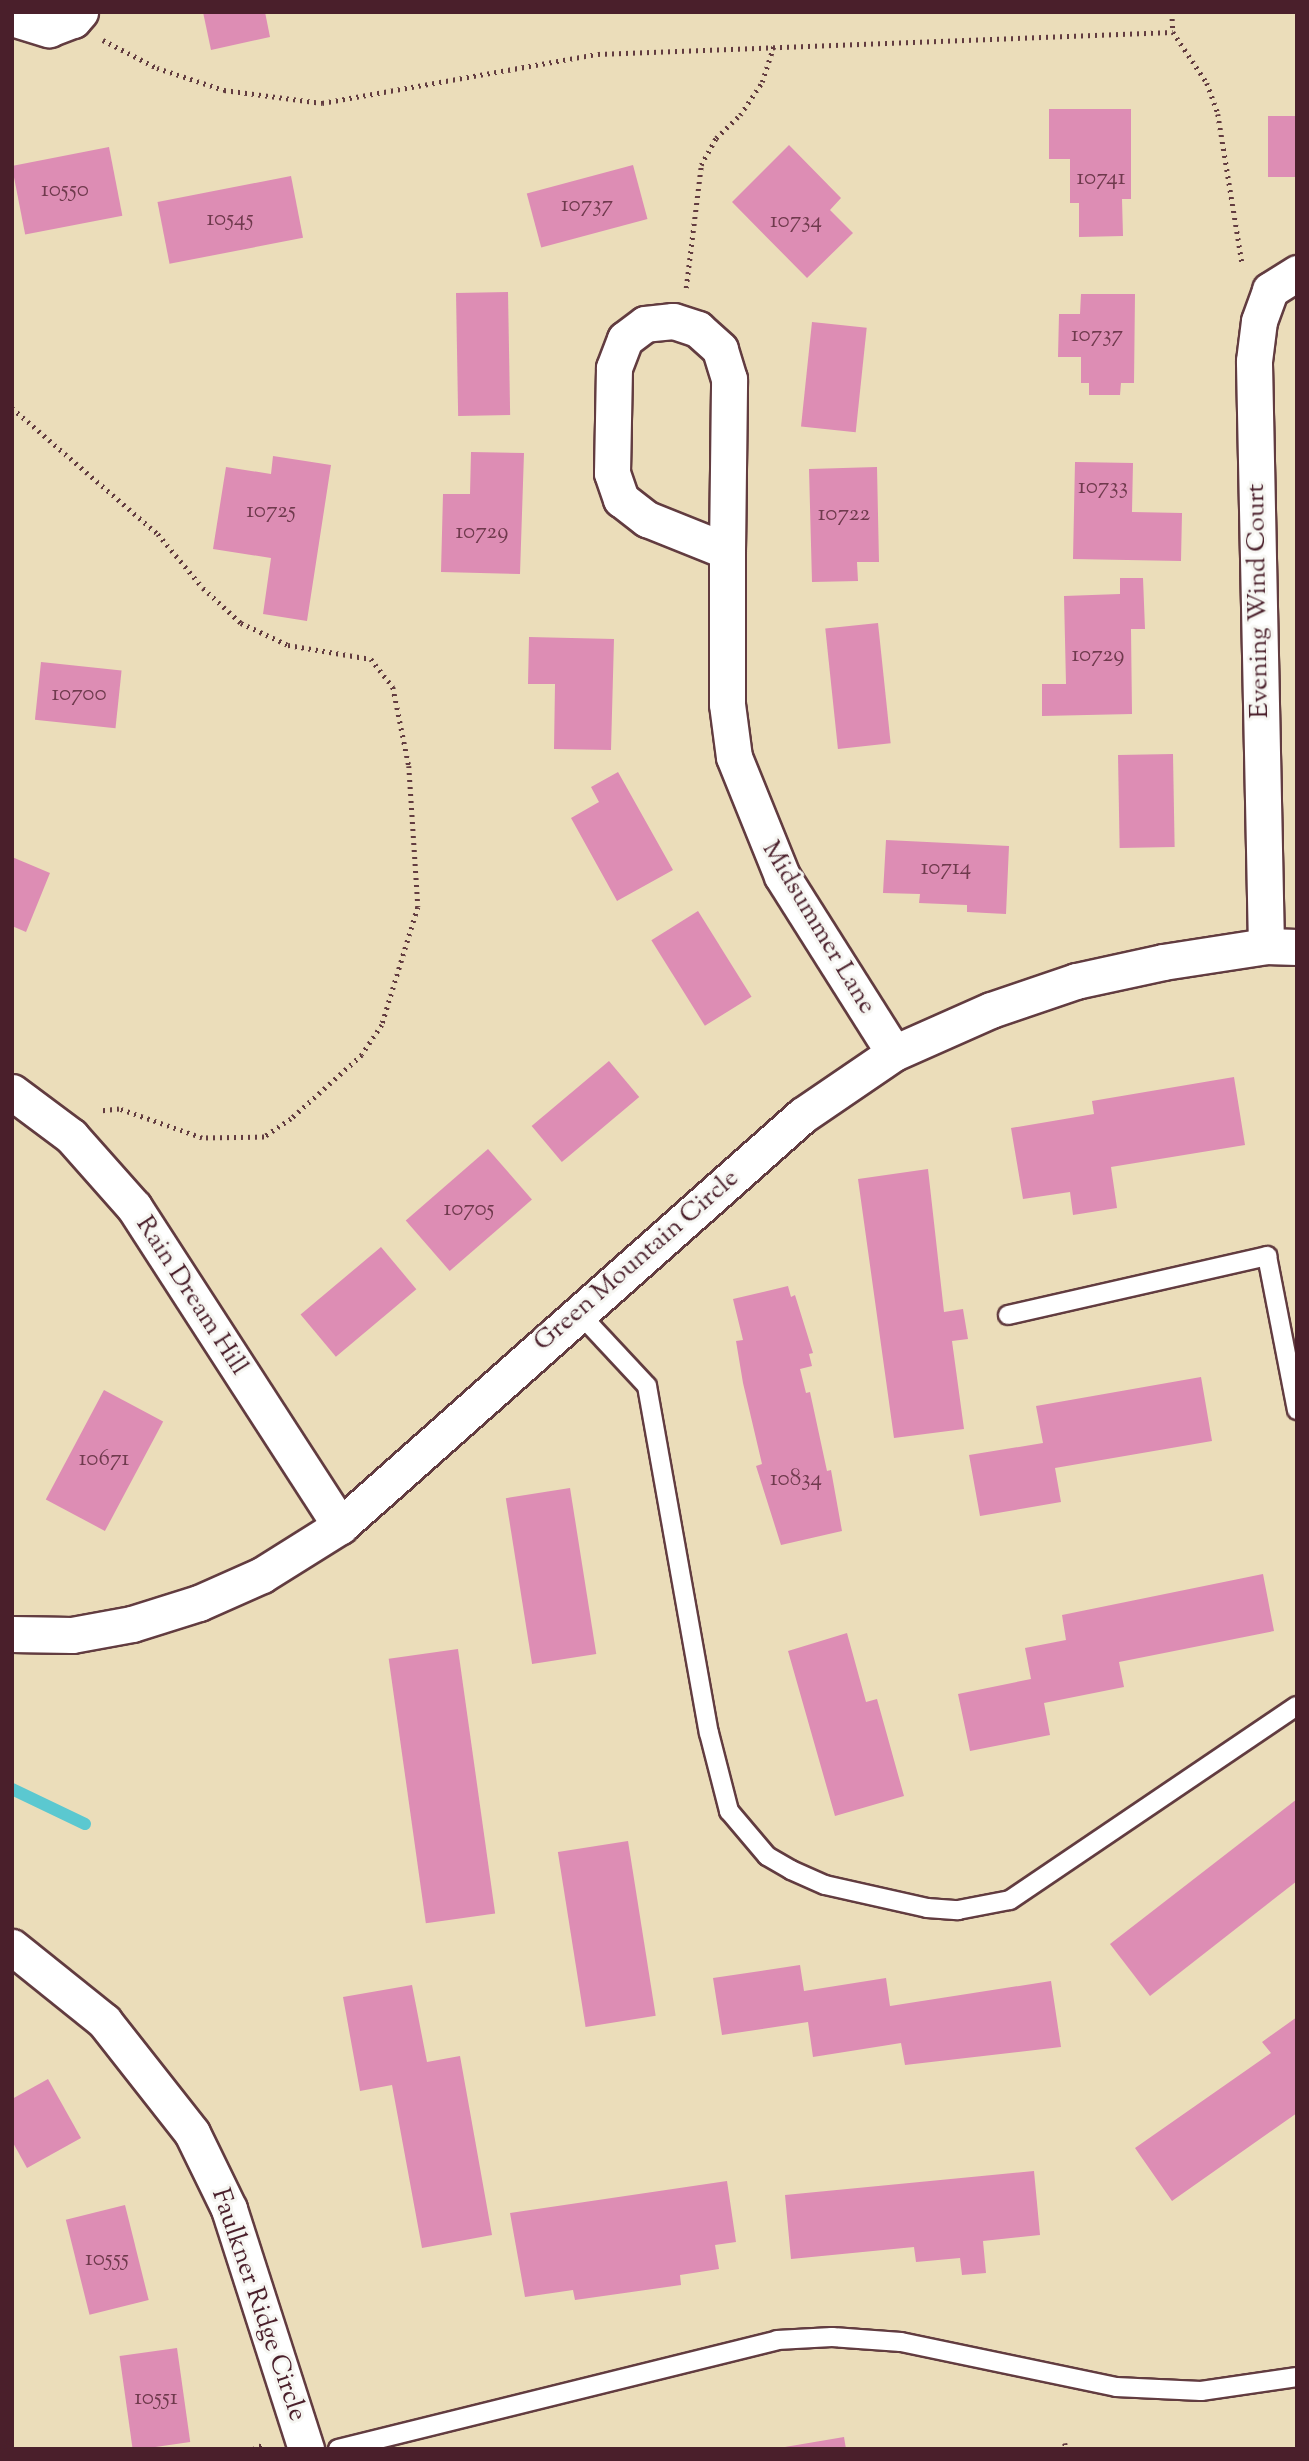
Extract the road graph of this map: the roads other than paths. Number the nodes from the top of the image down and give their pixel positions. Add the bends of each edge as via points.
1 (77, 16) edge
2 (12, 19) edge
3 (1283, 282) edge
4 (727, 551) junction
5 (1281, 947) edge
6 (894, 1053) junction
7 (12, 1092) edge
8 (578, 1312) junction
9 (1008, 1315) dead end
10 (1297, 1410) edge
11 (340, 1526) junction
12 (12, 1634) edge
13 (1297, 1706) edge
14 (12, 1947) edge
15 (1297, 2377) edge
16 (306, 2449) edge
17 (338, 2449) edge

1 - 2 street via 49,29
3 - 5 street, Evening Wind Court via 1259,321 1254,361
4 - 4 street, Midsummer Lane via 647,519 621,499 612,472 614,368 625,339 645,324 673,321 698,329 720,349 729,379
4 - 6 street, Midsummer Lane via 727,704 734,757 782,876
5 - 6 street, Green Mountain Circle via 1076,981 991,1010
6 - 8 street, Green Mountain Circle via 803,1115
7 - 11 street, Rain Dream Hill via 71,1136 134,1207
8 - 11 street, Green Mountain Circle
8 - 13 lane via 647,1386 709,1733 729,1811 766,1856 791,1870 825,1885 926,1908 958,1910 1010,1900
9 - 10 lane via 1267,1256
11 - 12 street, Green Mountain Circle via 261,1575 199,1602 132,1624 72,1635
14 - 16 street, Faulkner Ridge Circle via 104,2021 192,2133 229,2209
15 - 17 lane via 1201,2391 1116,2387 901,2342 832,2337 777,2340

